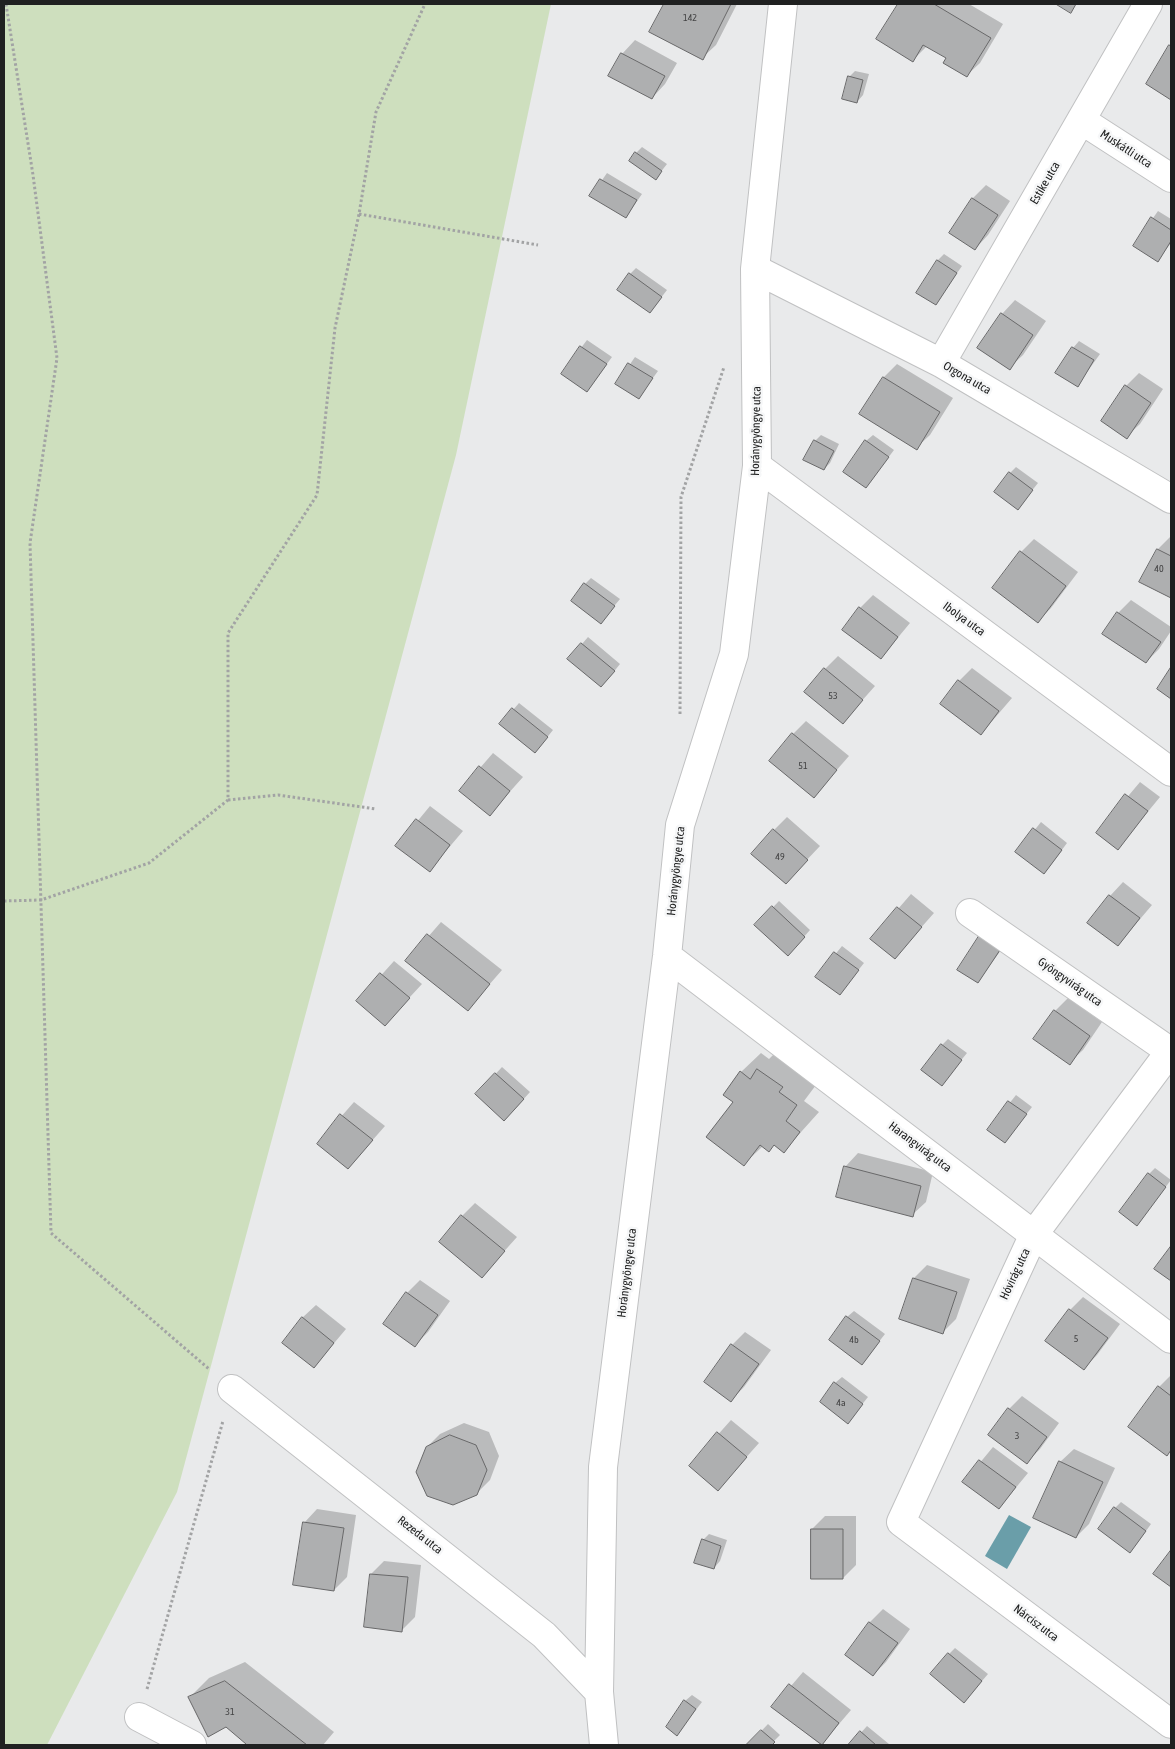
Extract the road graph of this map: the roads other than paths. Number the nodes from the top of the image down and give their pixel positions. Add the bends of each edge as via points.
1 (783, 4) edge
2 (1148, 4) edge
3 (1081, 120) junction
4 (1171, 178) edge
5 (755, 269) junction
6 (941, 363) junction
7 (757, 466) junction
8 (1171, 499) edge
9 (1171, 772) edge
10 (970, 913) dead end
11 (668, 956) junction
12 (1171, 1051) edge
13 (1034, 1234) junction
14 (1171, 1339) edge
15 (232, 1389) road end
16 (901, 1522) joint
17 (599, 1692) junction
18 (139, 1717) road end
19 (1171, 1724) edge
20 (610, 1740) edge
21 (192, 1745) edge

1 - 5 street, Horánygyöngye utca
2 - 3 street, Estike utca
3 - 4 street, Muskátli utca
3 - 6 street, Estike utca
5 - 6 street, Orgona utca
5 - 7 street, Horánygyöngye utca
6 - 8 street, Orgona utca
7 - 9 street, Ibolya utca
7 - 11 street, Horánygyöngye utca via 734,654 680,826
10 - 12 street, Gyöngyvirág utca
11 - 13 street, Harangvirág utca
11 - 17 street, Horánygyöngye utca via 603,1467
12 - 13 street, Hóvirág utca
13 - 14 street, Harangvirág utca
13 - 16 street, Hóvirág utca
15 - 17 street, Rezeda utca via 536,1628
16 - 19 street, Nárcisz utca
17 - 20 street, Horánygyöngye utca
18 - 21 street

